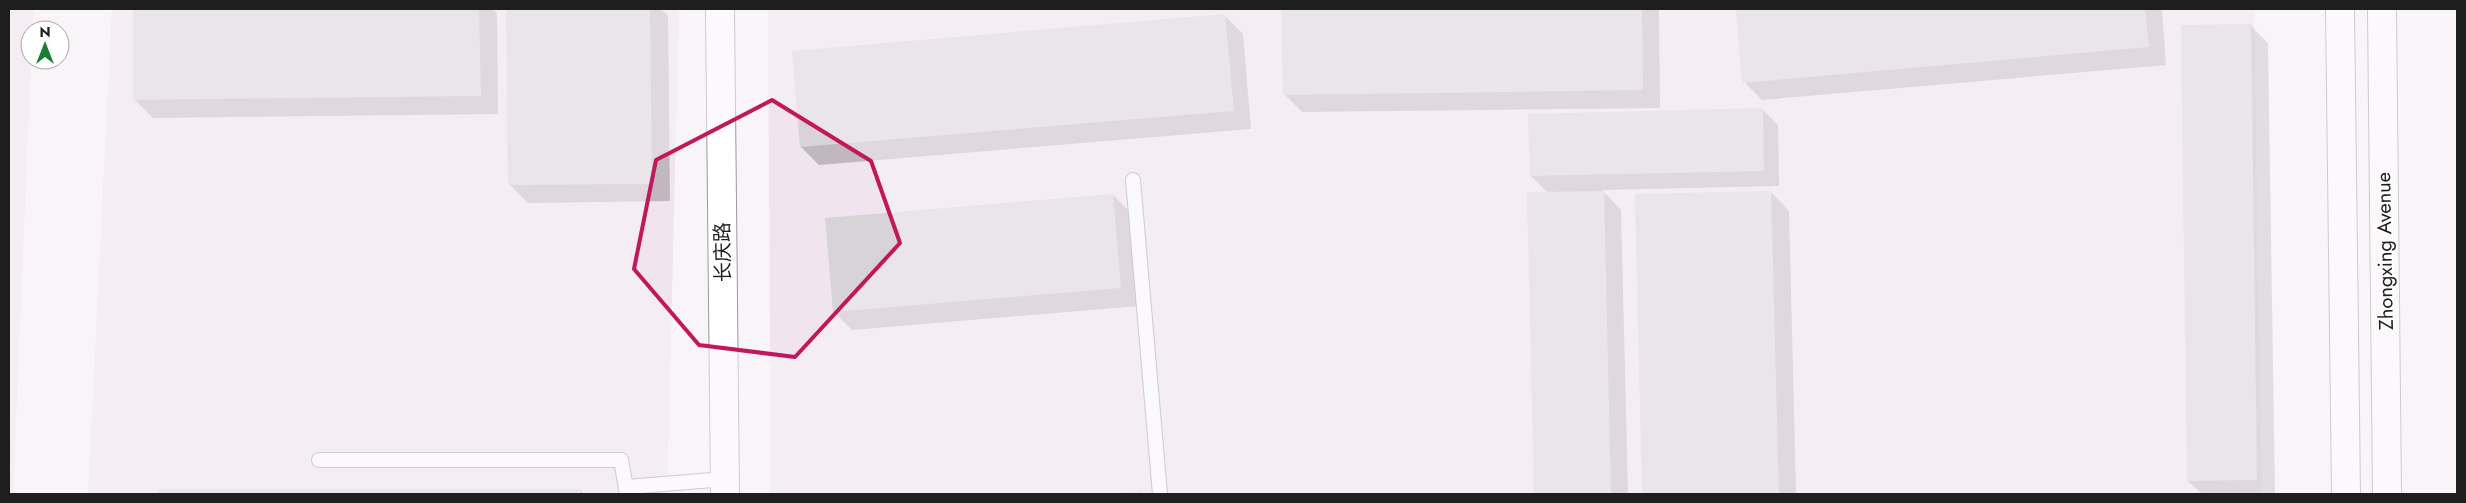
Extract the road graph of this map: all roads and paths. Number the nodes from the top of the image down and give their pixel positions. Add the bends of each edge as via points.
1 (720, 9) edge
2 (2340, 9) edge
3 (2382, 9) edge
4 (1133, 180) dead end
5 (319, 460) dead end
6 (725, 487) edge
7 (627, 491) edge
8 (1160, 494) edge
9 (2346, 494) edge
10 (2388, 494) edge

1 - 6 street, 长庆路
2 - 9 street, Zhongxing Avenue
3 - 10 street, Zhongxing Avenue
4 - 8 lane
5 - 7 lane via 621,460
6 - 7 lane

